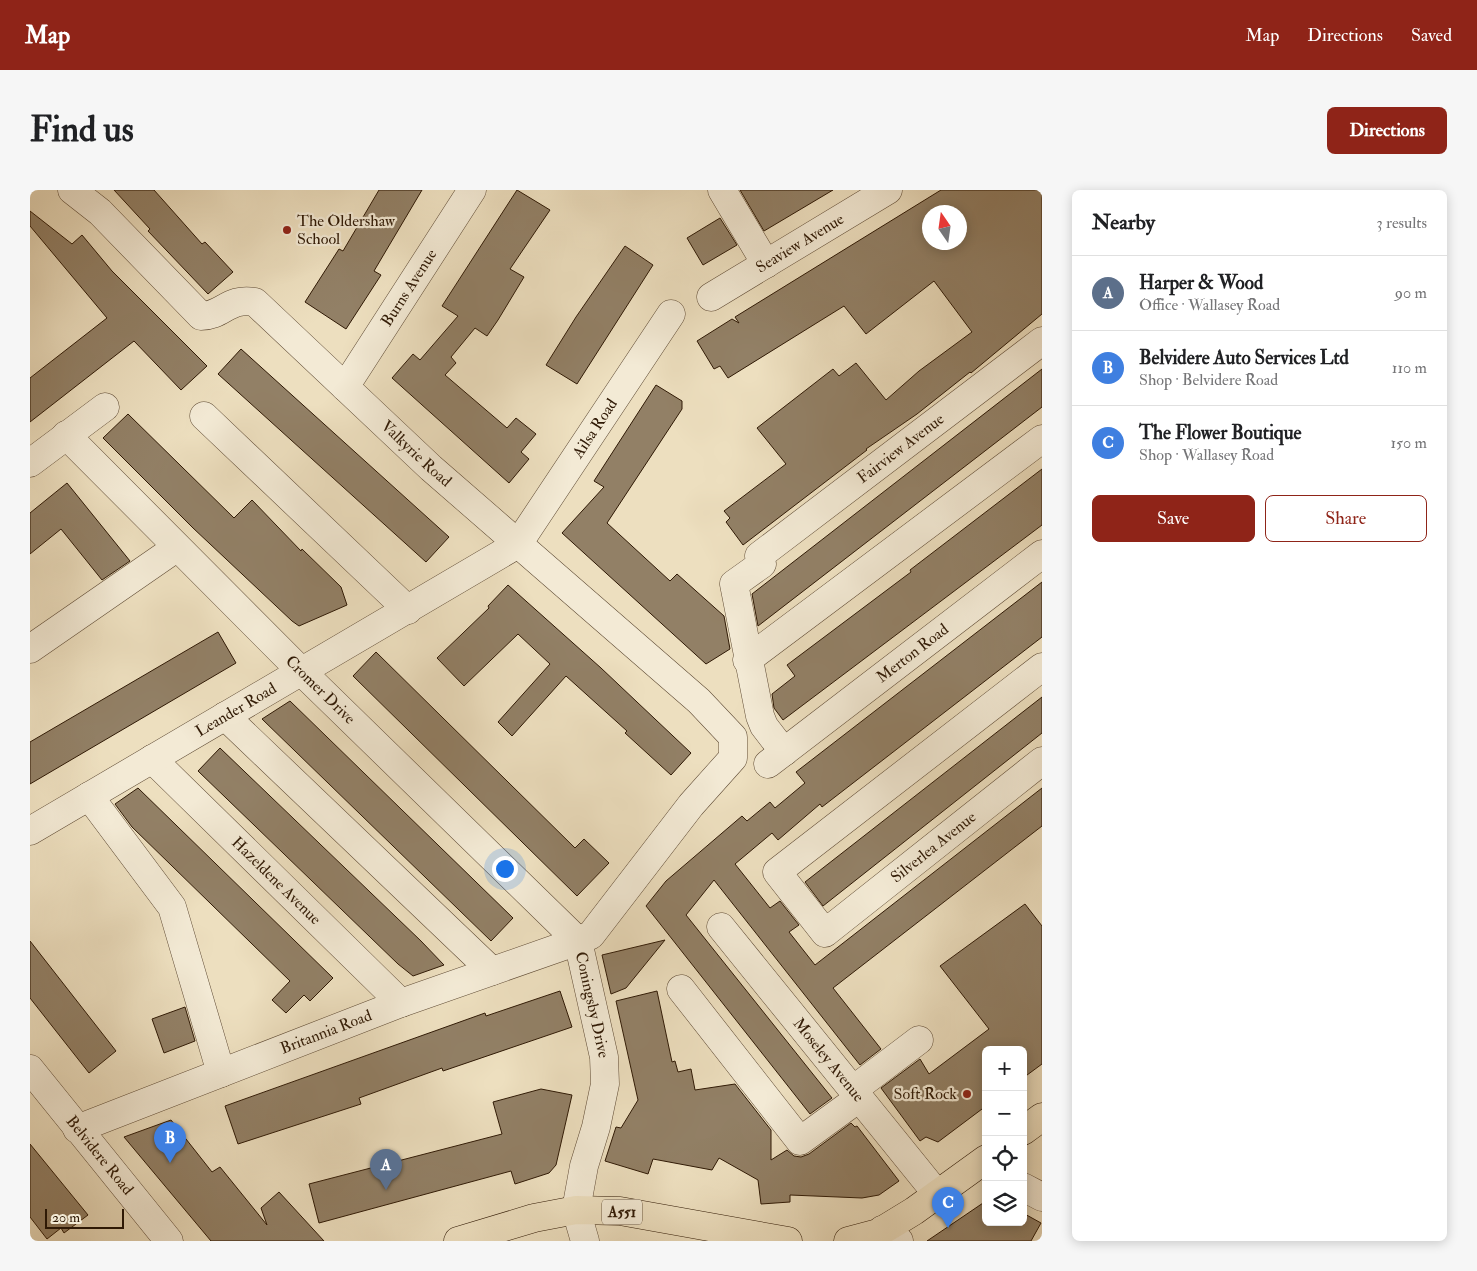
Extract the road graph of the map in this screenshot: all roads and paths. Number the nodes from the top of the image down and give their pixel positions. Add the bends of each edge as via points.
1 (472, 190) edge
2 (722, 190) edge
3 (888, 190) edge
4 (89, 199) edge
5 (766, 264) junction
6 (710, 296) dead end
7 (671, 314) dead end
8 (1042, 342) edge
9 (345, 387) junction
10 (105, 407) dead end
11 (204, 416) dead end
12 (66, 436) junction
13 (1042, 439) edge
14 (30, 463) edge
15 (518, 544) junction
16 (176, 548) junction
17 (1042, 554) edge
18 (408, 610) junction
19 (30, 649) edge
20 (747, 660) junction
21 (1042, 667) edge
22 (302, 672) junction
23 (226, 716) junction
24 (733, 737) joint
25 (152, 759) junction
26 (1042, 761) edge
27 (88, 796) junction
28 (30, 831) edge
29 (721, 927) dead end
30 (578, 941) junction
31 (492, 971) junction
32 (681, 989) dead end
33 (401, 1003) junction
34 (919, 1040) dead end
35 (30, 1070) edge
36 (221, 1073) junction
37 (856, 1094) junction
38 (1042, 1116) edge
39 (1027, 1128) edge
40 (77, 1129) junction
41 (982, 1164) edge
42 (1027, 1189) edge
43 (937, 1194) junction
44 (1042, 1197) edge
45 (576, 1210) junction
46 (891, 1236) edge
47 (169, 1241) edge
48 (458, 1241) edge
49 (585, 1241) edge
50 (788, 1241) edge
51 (848, 1241) edge

1 - 9 street, Burns Avenue
2 - 5 street
3 - 5 street, Seaview Avenue
4 - 9 street, Valkyrie Road via 200,316 210,316 234,302 255,302
5 - 6 street, Seaview Avenue
7 - 15 street, Ailsa Road
8 - 20 street, Fairview Avenue via 759,556 762,564 734,584
9 - 15 street, Valkyrie Road
10 - 12 street
11 - 18 street
12 - 14 street
12 - 16 street, Cromer Drive
13 - 20 street
15 - 18 street, Leander Road
15 - 24 street, Valkyrie Road via 699,701
16 - 19 street
16 - 22 street, Cromer Drive
17 - 20 street, Merton Road via 776,758
18 - 22 street, Leander Road
21 - 26 street, Silverlea Avenue via 777,872 825,933
22 - 23 street, Leander Road
22 - 30 street, Cromer Drive
23 - 25 street, Leander Road
23 - 31 street
24 - 30 street, Coningsby Drive via 733,758 691,805 591,935
25 - 27 street, Leander Road
25 - 33 street, Hazeldene Avenue
27 - 28 street, Leander Road
27 - 36 street via 172,908
29 - 37 street, Moseley Avenue
30 - 31 street, Britannia Road
30 - 45 street, Coningsby Drive via 604,1057 605,1084
31 - 33 street, Britannia Road
32 - 37 street via 800,1141
33 - 36 street, Britannia Road
34 - 37 street
35 - 40 street, Belvidere Road
36 - 40 street, Britannia Road
37 - 43 street, Moseley Avenue
38 - 39 main road
40 - 47 street, Belvidere Road
41 - 43 main road
42 - 44 street
43 - 46 main road
45 - 48 main road, A551 via 534,1218
45 - 49 street
45 - 50 main road, A551 via 620,1211
46 - 51 main road

